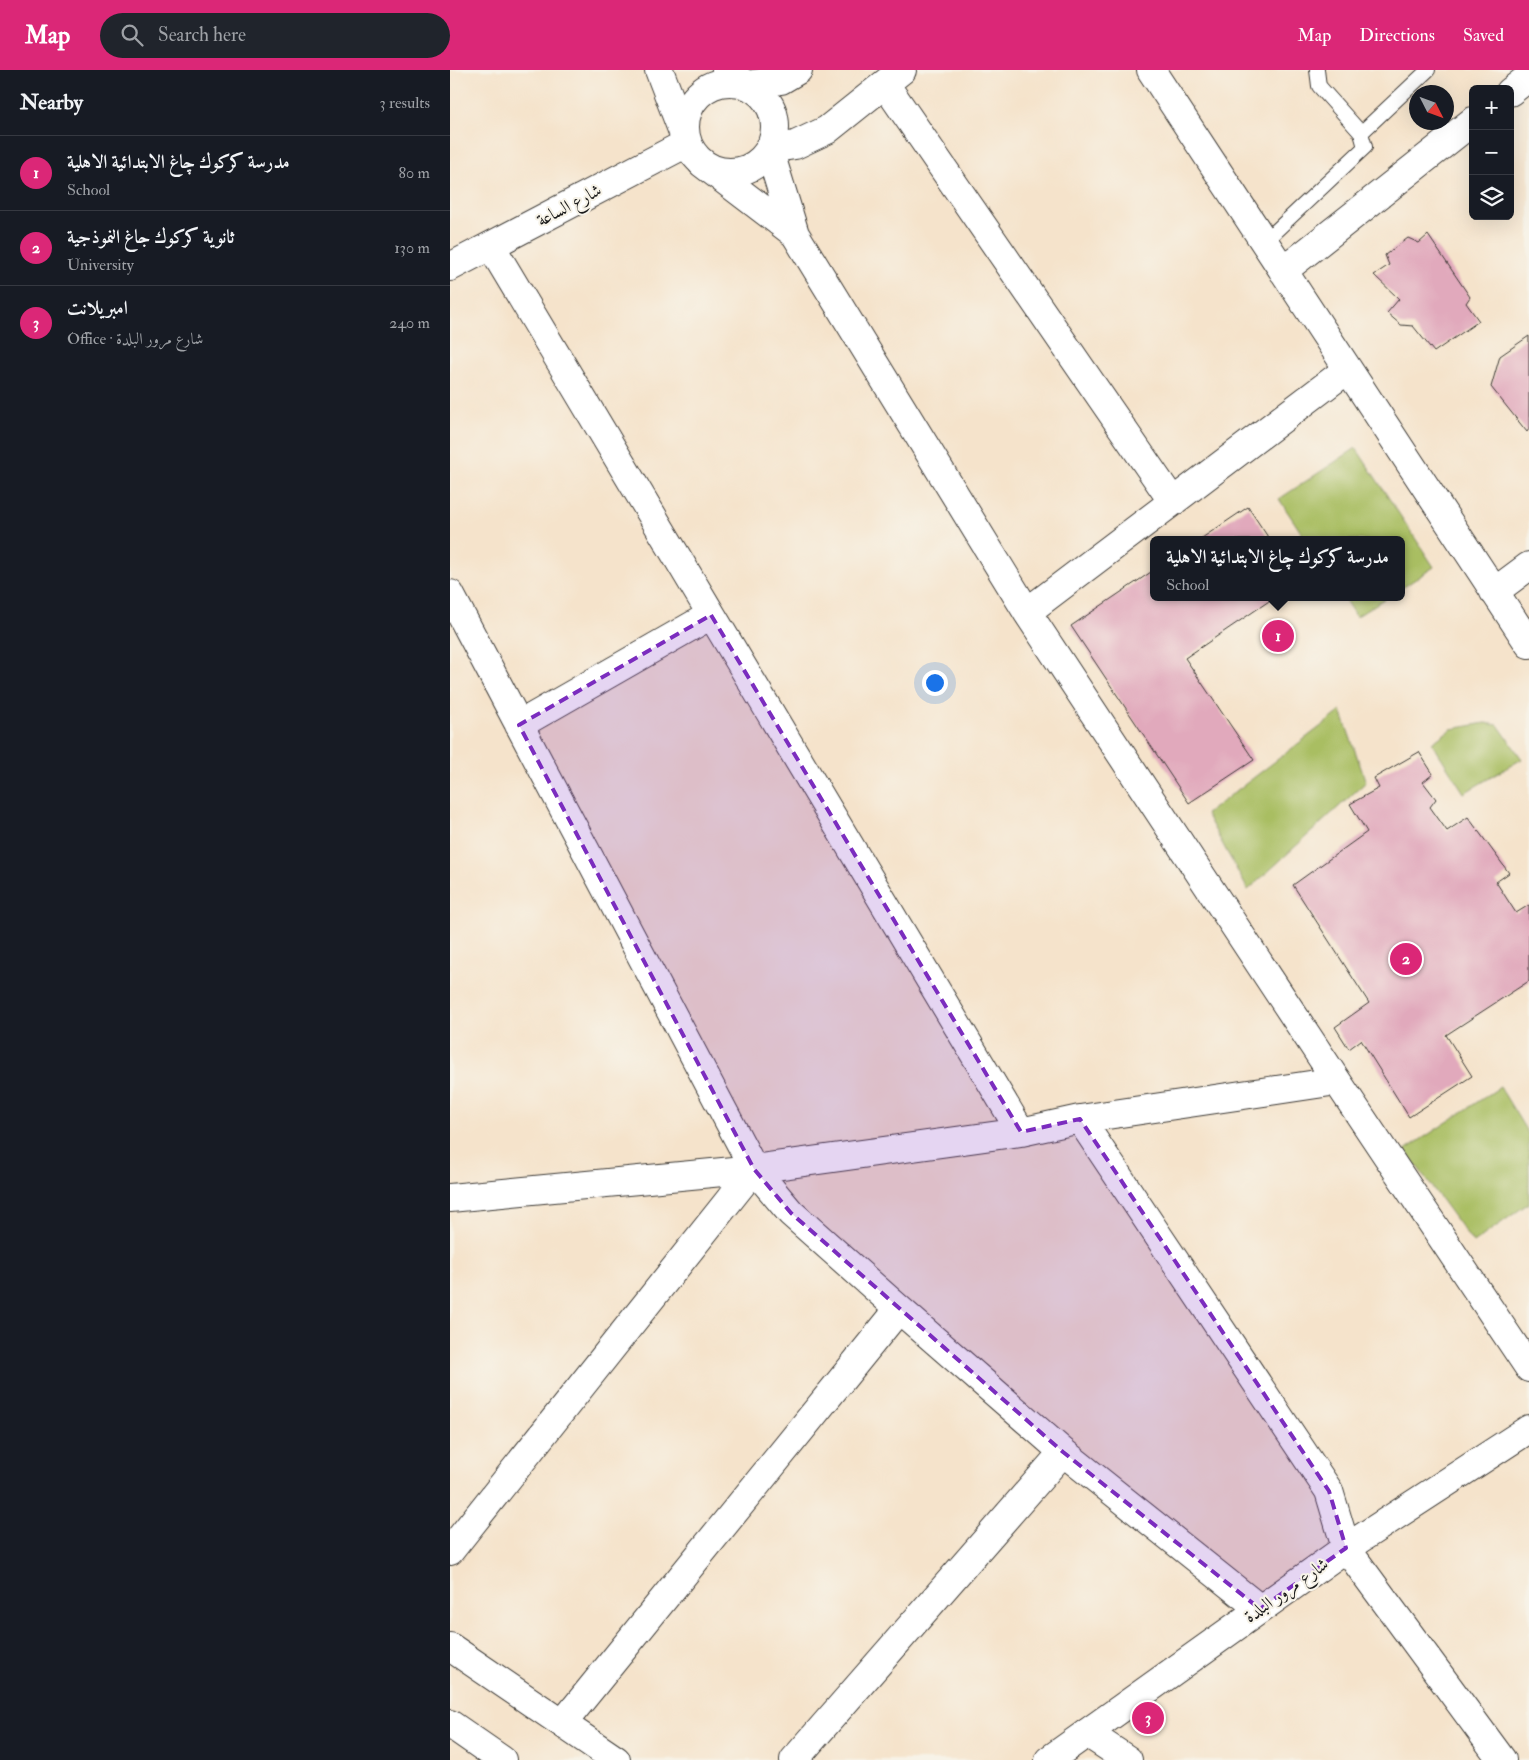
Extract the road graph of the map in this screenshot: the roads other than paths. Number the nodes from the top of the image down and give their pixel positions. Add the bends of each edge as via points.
1 (659, 70) edge
2 (798, 70) edge
3 (1151, 70) edge
4 (1318, 70) edge
5 (1428, 70) edge
6 (894, 77) edge
7 (1529, 77) edge
8 (736, 78) edge
9 (1514, 89) edge
10 (1469, 125) edge
11 (1361, 133) junction
12 (769, 149) junction
13 (695, 153) junction
14 (795, 234) junction
15 (1264, 242) junction
16 (490, 246) junction
17 (450, 267) edge
18 (1283, 271) junction
19 (1348, 369) junction
20 (1173, 502) junction
21 (1529, 566) edge
22 (1494, 592) junction
23 (450, 594) edge
24 (1026, 612) junction
25 (712, 615) junction
26 (1529, 644) edge
27 (519, 725) junction
28 (1337, 1081) junction
29 (1080, 1119) junction
30 (1021, 1132) junction
31 (754, 1169) junction
32 (450, 1198) edge
33 (898, 1309) junction
34 (1529, 1368) edge
35 (1529, 1429) edge
36 (1063, 1452) junction
37 (1346, 1548) junction
38 (450, 1551) edge
39 (1260, 1609) junction
40 (450, 1647) edge
41 (563, 1723) junction
42 (450, 1724) edge
43 (1087, 1733) junction
44 (502, 1760) edge
45 (616, 1760) edge
46 (794, 1760) edge
47 (1049, 1760) edge
48 (1128, 1760) edge
49 (1502, 1760) edge

1 - 13 street
2 - 8 street via 781,80
3 - 15 street
4 - 11 lane via 1319,86
5 - 11 lane
6 - 12 street via 827,130 795,145
6 - 20 street
7 - 9 street
8 - 12 street via 759,92 769,105 775,135
8 - 13 street via 704,90 693,101 686,114 684,128
10 - 18 street
11 - 15 lane via 1365,147
12 - 13 street via 760,161 746,170 731,173 716,170
12 - 14 street
13 - 14 street
13 - 16 street, شارع الساعة
14 - 24 street
15 - 18 street
16 - 17 street, شارع الساعة
16 - 25 street
18 - 19 street
19 - 20 street
19 - 22 street
20 - 24 street
21 - 22 street
22 - 26 street
23 - 27 street
24 - 28 street
25 - 27 street
25 - 30 street
27 - 31 street
28 - 29 street
28 - 34 street
29 - 30 street
29 - 37 street via 1329,1491
30 - 31 street
31 - 32 street
31 - 33 street via 791,1213
31 - 38 street
33 - 36 street
33 - 41 street
35 - 37 street, شارع مرور البلدة
36 - 39 street
36 - 46 street
37 - 39 street, شارع مرور البلدة
37 - 49 street
39 - 43 street, شارع مرور البلدة
40 - 41 street
41 - 45 street
42 - 44 street
43 - 47 street, شارع مرور البلدة
43 - 48 street

